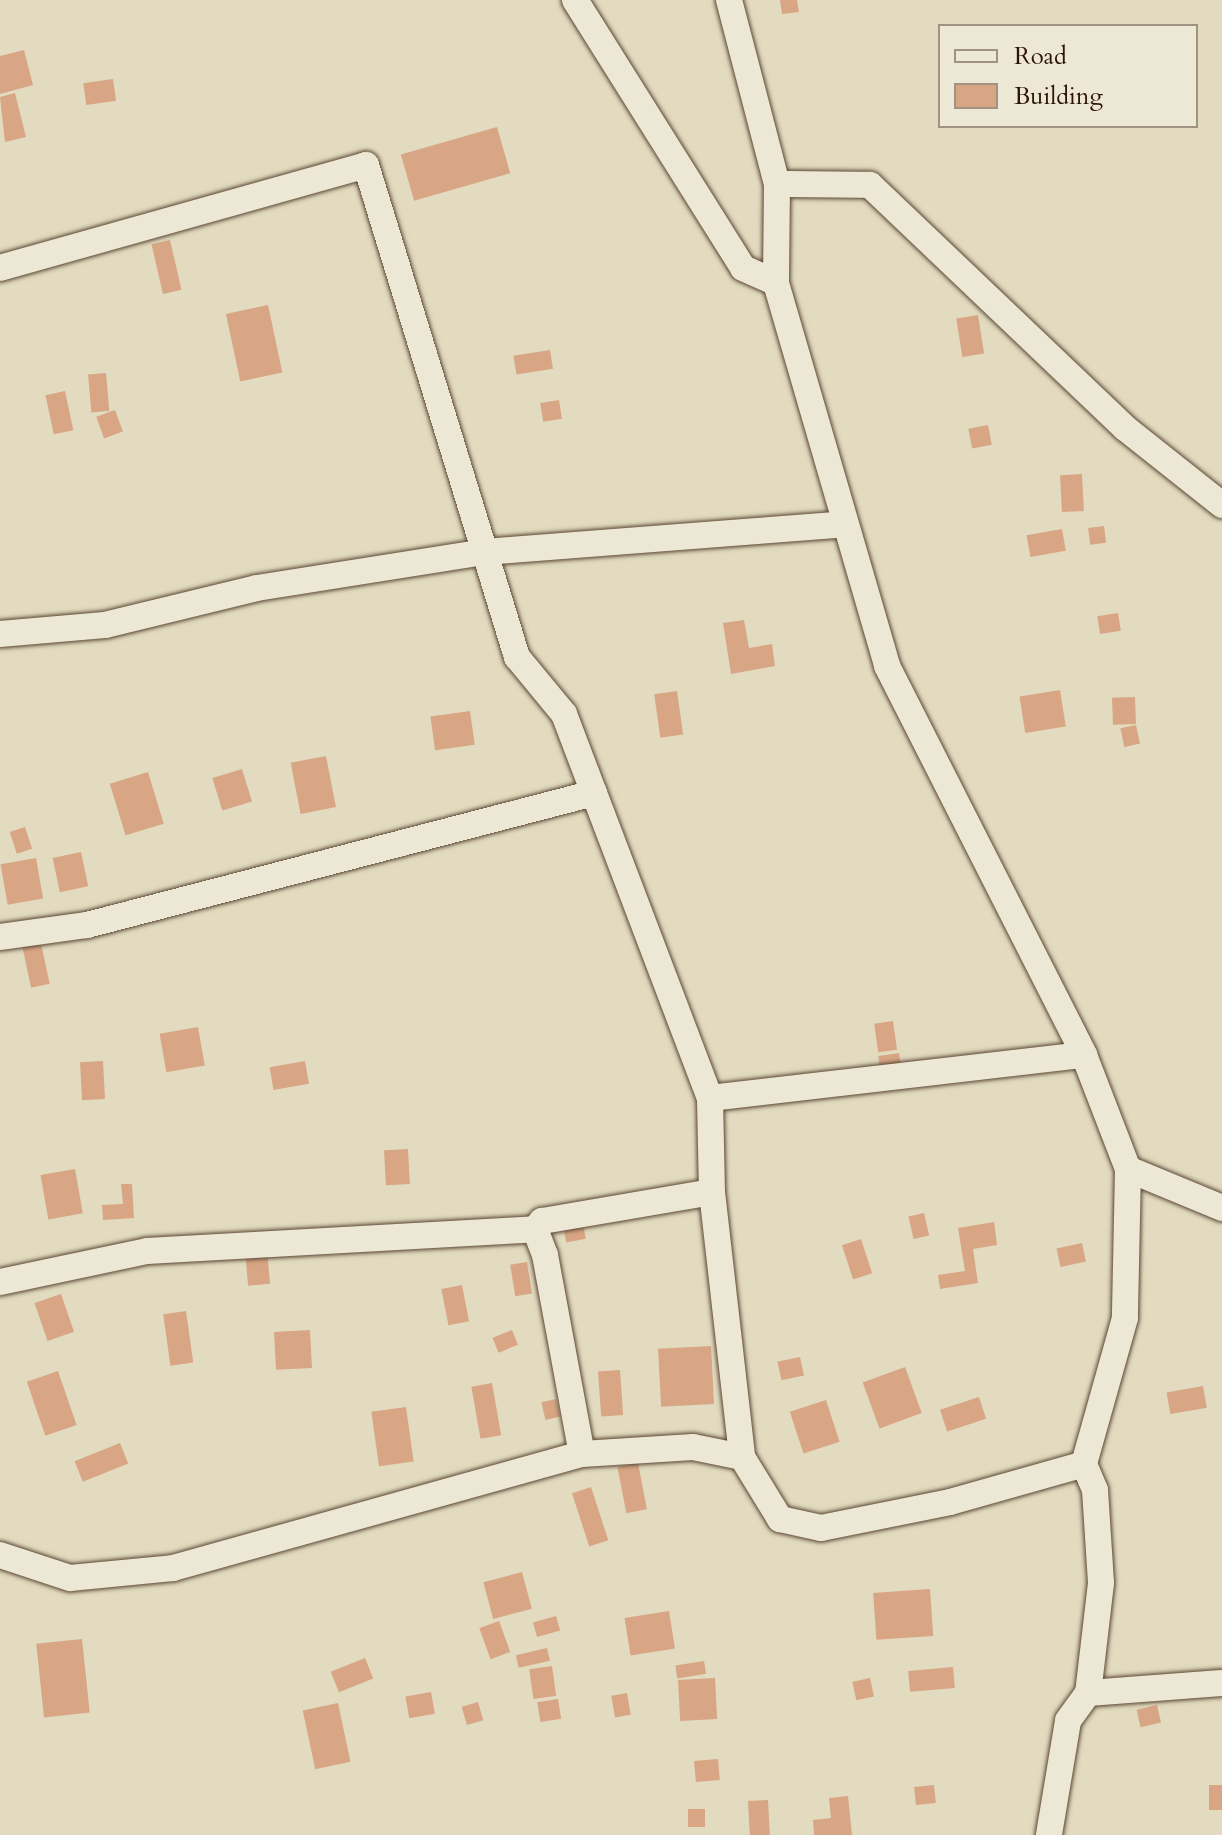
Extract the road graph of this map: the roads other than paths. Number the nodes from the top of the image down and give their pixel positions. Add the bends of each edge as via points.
1 (575, 0) edge
2 (729, 0) edge
3 (777, 184) junction
4 (0, 268) edge
5 (776, 283) junction
6 (1222, 505) edge
7 (845, 524) junction
8 (484, 552) junction
9 (0, 634) edge
10 (594, 793) junction
11 (0, 937) edge
12 (1084, 1055) junction
13 (710, 1098) junction
14 (1128, 1169) junction
15 (712, 1192) junction
16 (1222, 1208) edge
17 (535, 1229) junction
18 (0, 1282) edge
19 (582, 1454) junction
20 (742, 1457) junction
21 (1084, 1464) junction
22 (0, 1555) edge
23 (1222, 1683) edge
24 (1088, 1693) junction
25 (1049, 1835) edge

1 - 5 street via 743,268
2 - 3 street
3 - 5 street
3 - 6 street via 870,185 1125,428
4 - 8 street via 366,165
5 - 7 street
7 - 8 street
7 - 12 street via 887,666
8 - 9 street via 257,588 105,625
8 - 10 street via 517,657 564,714
10 - 11 street via 87,925
10 - 13 street
12 - 13 street
12 - 14 street
13 - 15 street
14 - 16 street
14 - 21 street via 1125,1318
15 - 17 street via 542,1221
15 - 20 street
17 - 18 street via 147,1251
17 - 19 street via 545,1255
19 - 20 street via 693,1447
19 - 22 street via 173,1568 70,1578
20 - 21 street via 780,1519 821,1528 950,1502
21 - 24 street via 1095,1490 1101,1583
23 - 24 street
24 - 25 street via 1068,1721

